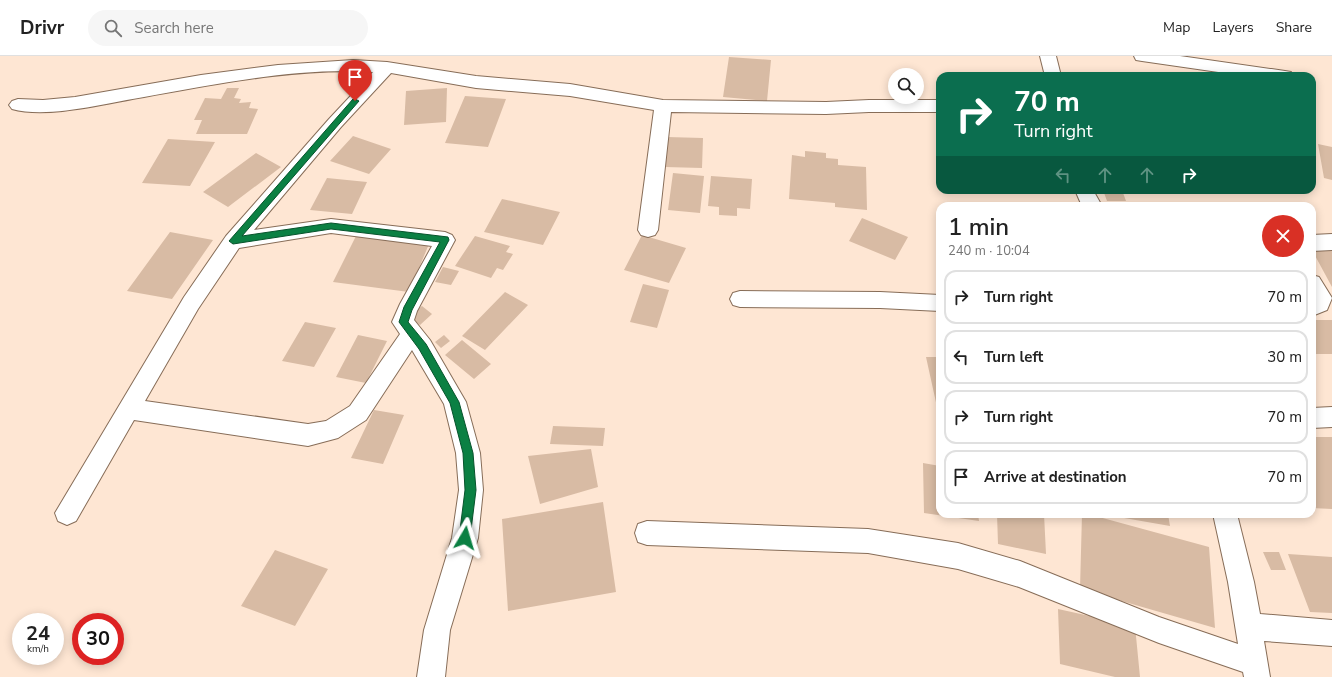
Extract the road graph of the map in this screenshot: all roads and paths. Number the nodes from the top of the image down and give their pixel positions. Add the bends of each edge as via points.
1 (1048, 56) edge
2 (1142, 56) edge
3 (373, 60) edge
4 (1052, 72) edge
5 (1256, 72) edge
6 (18, 105) dead end
7 (663, 106) junction
8 (936, 106) edge
9 (648, 230) dead end
10 (233, 241) junction
11 (1332, 242) edge
12 (1316, 243) edge
13 (1316, 289) edge
14 (740, 299) dead end
15 (936, 303) edge
16 (1316, 306) edge
17 (412, 333) junction
18 (128, 409) junction
19 (1332, 417) edge
20 (1316, 418) edge
21 (67, 513) dead end
22 (1226, 518) edge
23 (647, 533) dead end
24 (1248, 626) junction
25 (1332, 633) edge
26 (1256, 670) edge
27 (431, 677) edge

1 - 4 street
2 - 5 street
3 - 6 street via 201,81 75,103
3 - 7 street via 476,82 570,90
3 - 10 street via 335,123
7 - 8 street
7 - 9 street
10 - 17 street via 331,226 445,240 407,310 403,322
10 - 18 street via 191,303
11 - 12 street
13 - 16 street via 1322,299
14 - 15 street
17 - 18 street via 358,412 330,431 308,435
17 - 27 street via 454,402 468,453 470,483 465,538 437,630
18 - 21 street
19 - 20 street
22 - 24 street
23 - 26 street via 868,541 958,556 1020,574
24 - 25 street
24 - 26 street

